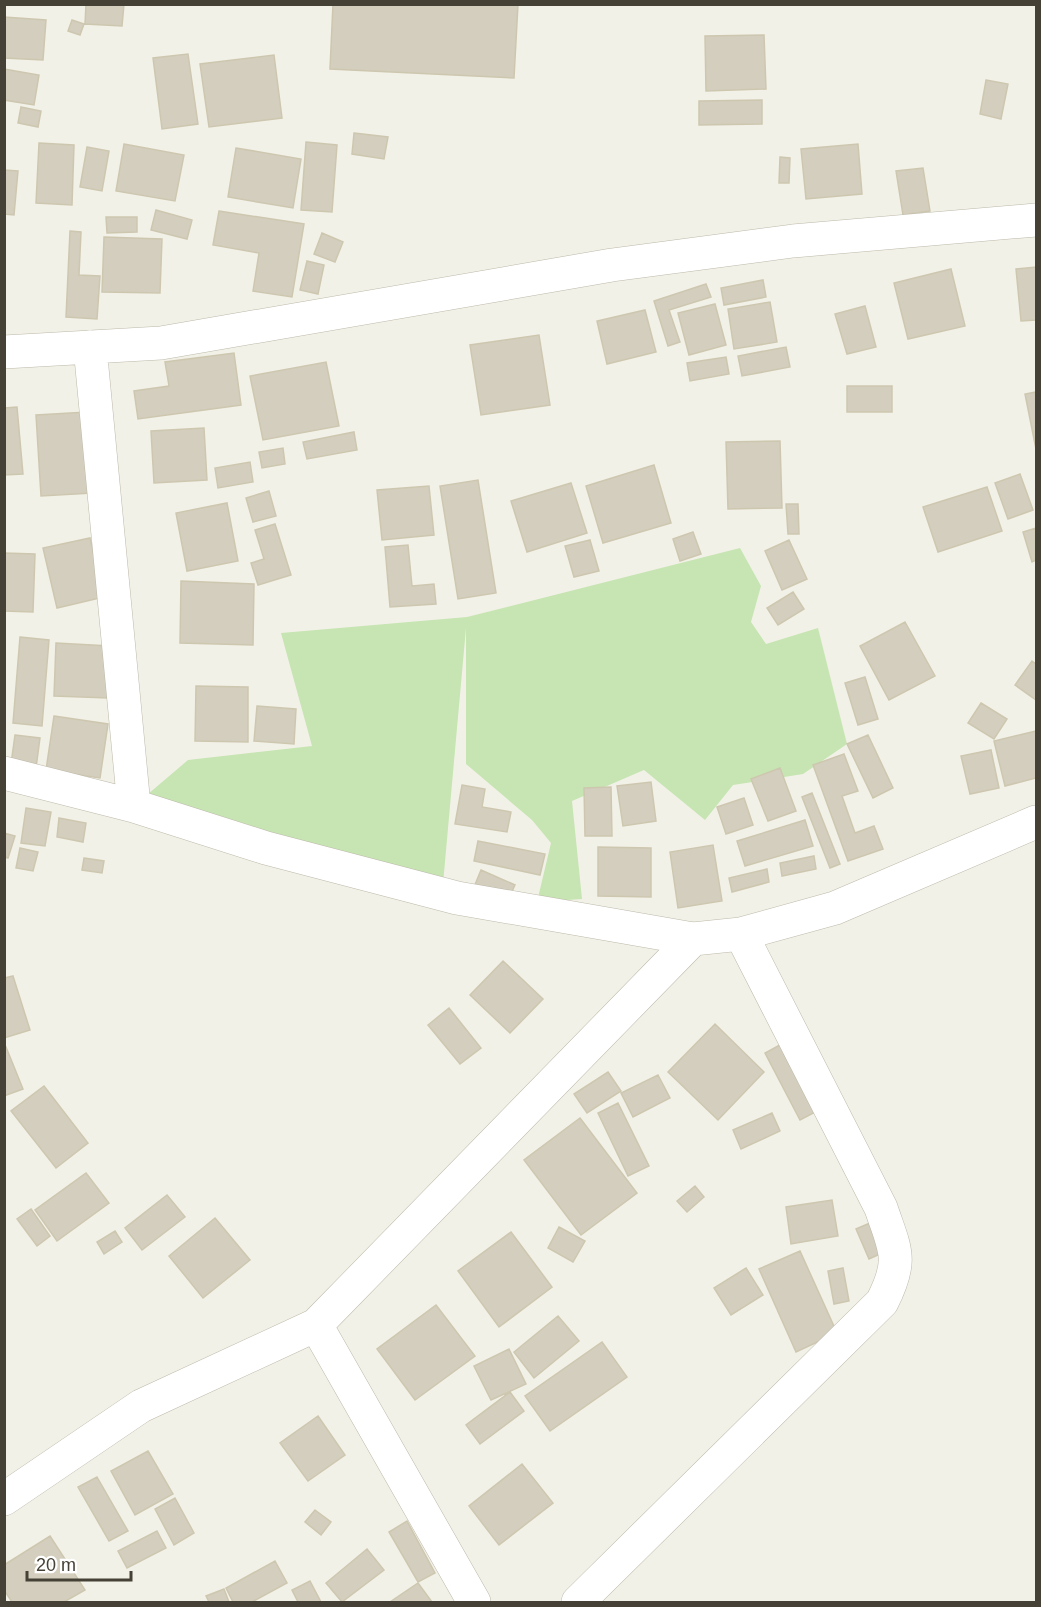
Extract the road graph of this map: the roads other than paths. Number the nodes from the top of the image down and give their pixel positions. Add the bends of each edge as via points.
1 (1036, 220) edge
2 (90, 347) junction
3 (4, 352) edge
4 (4, 773) edge
5 (134, 806) junction
6 (1036, 822) edge
7 (741, 934) junction
8 (693, 939) junction
9 (316, 1325) junction
10 (4, 1499) edge
11 (474, 1602) edge
12 (578, 1602) edge

1 - 2 street via 793,241 646,261 161,343
2 - 3 street
2 - 5 street
4 - 5 street
5 - 8 street via 266,848 457,898
6 - 7 street via 835,908
7 - 8 street
7 - 12 street via 881,1208 896,1253 894,1279 882,1302
8 - 9 street
9 - 10 street via 141,1406
9 - 11 street

